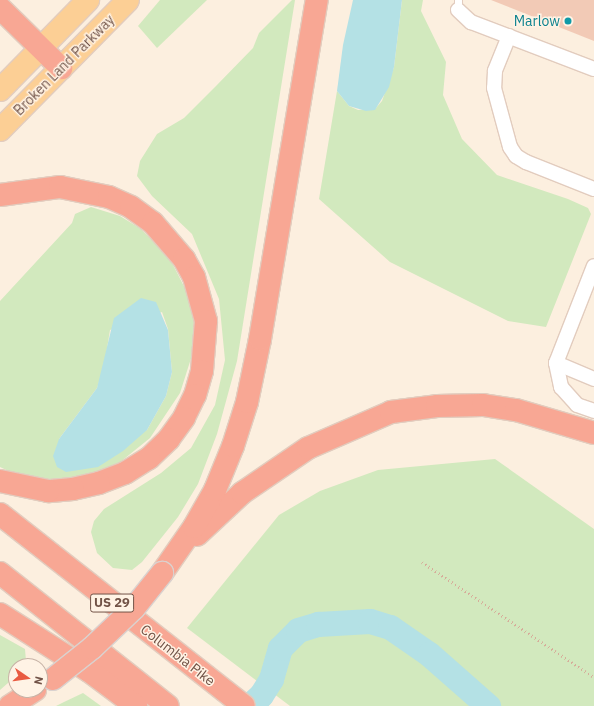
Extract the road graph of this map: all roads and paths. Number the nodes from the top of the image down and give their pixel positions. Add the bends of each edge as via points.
1 (88, 0) edge
2 (128, 0) edge
3 (317, 0) edge
4 (458, 5) edge
5 (0, 8) edge
6 (509, 36) junction
7 (42, 48) junction
8 (61, 68) junction
9 (594, 69) edge
10 (0, 90) edge
11 (0, 130) edge
12 (594, 189) edge
13 (0, 195) edge
14 (594, 266) edge
15 (591, 282) edge
16 (556, 363) junction
17 (594, 379) edge
18 (594, 411) edge
19 (594, 433) edge
20 (0, 480) edge
21 (0, 514) edge
22 (422, 562) dead end
23 (167, 566) junction
24 (0, 573) edge
25 (0, 614) edge
26 (594, 677) edge
27 (48, 681) edge
28 (23, 698) edge
29 (10, 706) edge
30 (136, 706) edge
31 (168, 706) edge
32 (244, 706) edge

1 - 7 main road, Broken Land Parkway
2 - 8 main road, Broken Land Parkway
3 - 23 highway via 247,402 215,490
4 - 6 street via 471,22
5 - 7 highway
6 - 9 street
6 - 12 street via 495,71 494,88 510,147 516,156 526,162
7 - 8 highway
7 - 10 main road, Broken Land Parkway
8 - 11 main road, Broken Land Parkway
13 - 20 highway via 60,187 109,197 132,207 153,223 184,259 194,277 206,321 202,371 195,395 184,418 169,439 149,458 125,473 99,484 73,489 48,490
14 - 15 street
15 - 16 street
16 - 17 street
16 - 18 street via 561,387 577,405
19 - 23 highway via 516,410 483,405 437,406 391,412 349,428 295,457 242,493
21 - 32 highway, Columbia Pike / US 29
22 - 26 path
23 - 27 highway, bridge via 134,608 92,648
24 - 31 highway
25 - 30 highway via 89,671
28 - 29 highway

